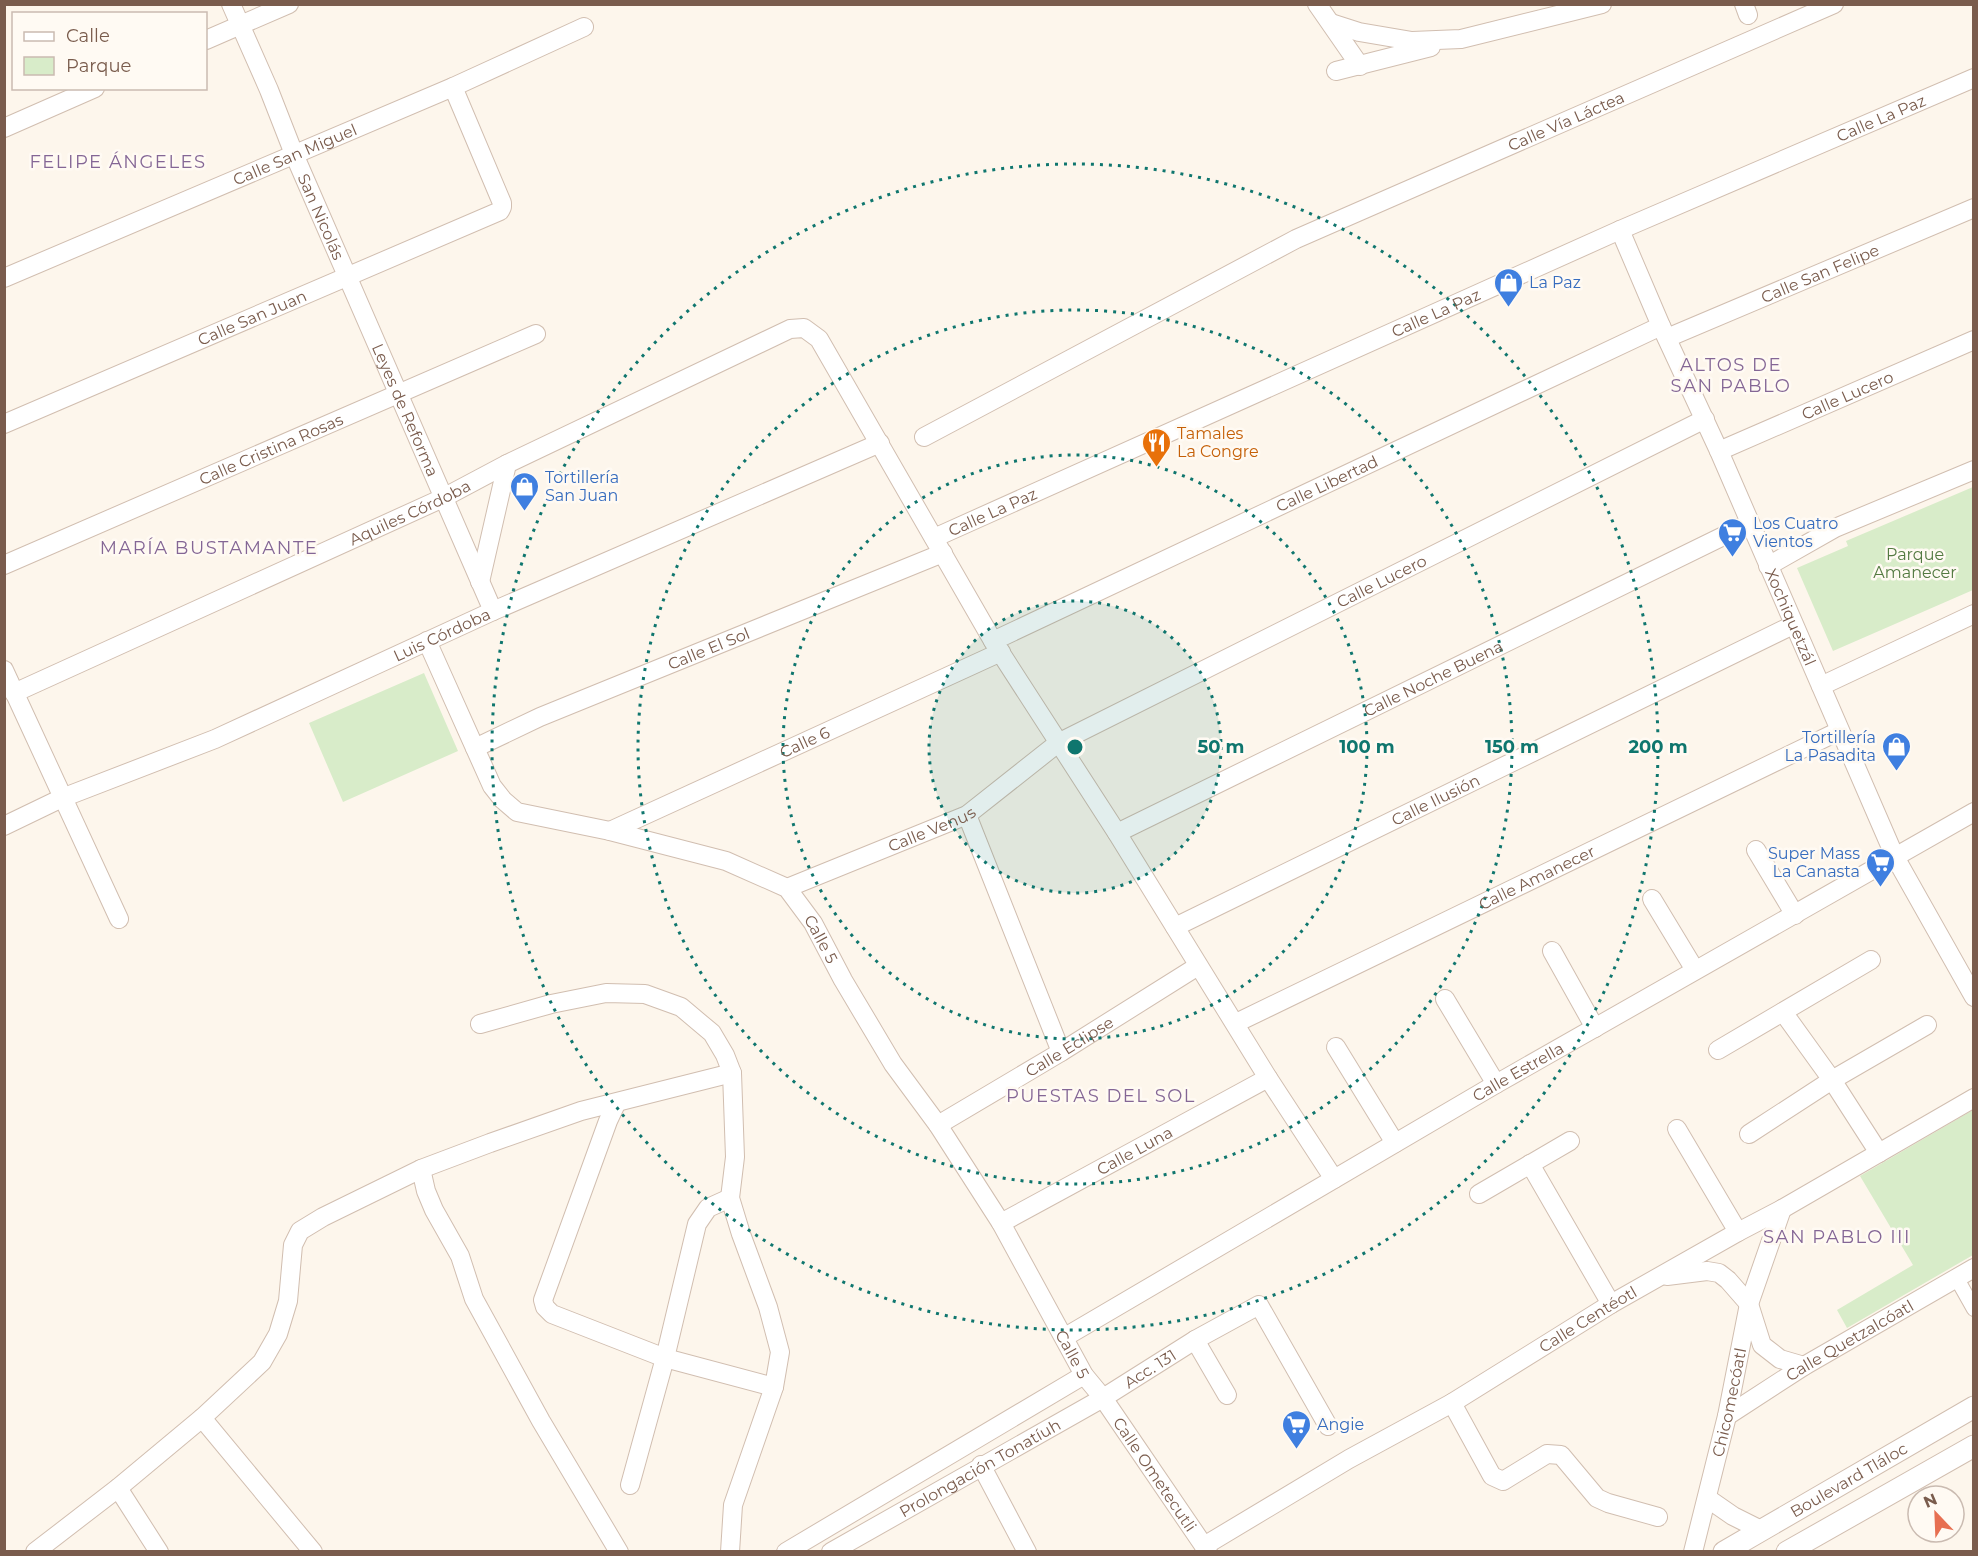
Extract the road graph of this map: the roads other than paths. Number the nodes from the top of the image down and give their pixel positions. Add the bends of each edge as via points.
1 (231, 4) edge
2 (289, 4) edge
3 (1317, 4) edge
4 (1602, 4) edge
5 (1834, 4) edge
6 (1558, 10) edge
7 (1331, 23) junction
8 (241, 25) junction
9 (584, 27) dead end
10 (1461, 39) junction
11 (207, 40) edge
12 (1360, 66) junction
13 (1336, 72) dead end
14 (1974, 78) edge
15 (453, 87) junction
16 (90, 90) edge
17 (4, 128) edge
18 (294, 154) junction
19 (1974, 208) edge
20 (1620, 230) junction
21 (347, 276) junction
22 (4, 278) edge
23 (1664, 332) junction
24 (536, 334) dead end
25 (1974, 340) edge
26 (398, 393) junction
27 (1705, 419) junction
28 (4, 424) edge
29 (924, 437) dead end
30 (880, 443) junction
31 (1719, 451) junction
32 (507, 464) junction
33 (1974, 470) edge
34 (443, 498) junction
35 (1750, 523) junction
36 (939, 545) junction
37 (4, 565) edge
38 (1768, 566) junction
39 (480, 582) junction
40 (493, 611) junction
41 (1974, 614) edge
42 (1793, 625) junction
43 (428, 641) junction
44 (997, 646) junction
45 (4, 670) edge
46 (1821, 686) junction
47 (14, 693) junction
48 (1839, 731) junction
49 (1058, 743) junction
50 (475, 748) junction
51 (62, 798) junction
52 (1974, 812) edge
53 (967, 816) junction
54 (4, 826) edge
55 (610, 831) junction
56 (1117, 833) junction
57 (1756, 849) dead end
58 (1894, 857) junction
59 (787, 888) junction
60 (1652, 899) dead end
61 (1794, 915) junction
62 (119, 919) dead end
63 (1175, 927) junction
64 (1552, 951) dead end
65 (1871, 960) dead end
66 (1198, 966) junction
67 (1695, 970) junction
68 (1974, 997) edge
69 (1445, 999) dead end
70 (1783, 1012) junction
71 (1236, 1023) junction
72 (480, 1024) dead end
73 (1927, 1025) dead end
74 (1594, 1028) junction
75 (1336, 1047) dead end
76 (1718, 1050) dead end
77 (1061, 1052) junction
78 (732, 1073) junction
79 (1268, 1078) junction
80 (1832, 1080) junction
81 (1496, 1084) junction
82 (1974, 1098) edge
83 (616, 1104) junction
84 (938, 1125) junction
85 (1677, 1129) dead end
86 (1749, 1134) dead end
87 (1570, 1141) dead end
88 (1395, 1143) junction
89 (1879, 1153) junction
90 (1530, 1164) junction
91 (421, 1169) junction
92 (1334, 1179) junction
93 (1479, 1194) dead end
94 (730, 1198) junction
95 (1782, 1209) junction
96 (1001, 1223) junction
97 (1738, 1232) junction
98 (1974, 1268) edge
99 (1659, 1277) junction
100 (1956, 1277) junction
101 (1611, 1304) junction
102 (1749, 1304) junction
103 (1974, 1309) edge
104 (1065, 1337) junction
105 (1195, 1340) junction
106 (665, 1358) junction
107 (1804, 1366) junction
108 (1084, 1375) junction
109 (774, 1387) junction
110 (1227, 1395) dead end
111 (1103, 1398) junction
112 (1452, 1403) junction
113 (1974, 1407) edge
114 (1727, 1416) junction
115 (202, 1418) junction
116 (1328, 1426) dead end
117 (1974, 1446) edge
118 (981, 1465) junction
119 (630, 1485) dead end
120 (118, 1488) junction
121 (1707, 1498) junction
122 (1658, 1518) dead end
123 (1761, 1530) junction
124 (861, 1544) edge
125 (1206, 1549) edge
126 (35, 1551) edge
127 (159, 1551) edge
128 (313, 1551) edge
129 (619, 1551) edge
130 (730, 1551) edge
131 (786, 1551) edge
132 (831, 1551) edge
133 (1027, 1551) edge
134 (1693, 1551) edge
135 (1724, 1551) edge
136 (1786, 1551) edge

1 - 8 street, San Nicolás
2 - 8 street
3 - 7 street
4 - 6 street
5 - 29 street, Calle Vía Láctea via 1296,239
6 - 10 street
7 - 10 street via 1412,41
7 - 12 street
8 - 11 street
8 - 18 street, San Nicolás
9 - 15 street, Calle San Miguel
10 - 12 street
12 - 13 street
14 - 20 street, Calle La Paz
15 - 18 street, Calle San Miguel
15 - 21 street, Calle San Juan via 502,203 500,211
16 - 17 street
18 - 21 street, San Nicolás
18 - 22 street, Calle San Miguel
19 - 23 street, Calle San Felipe
20 - 23 street, Xochiquetzál
20 - 36 street, Calle La Paz
21 - 26 street, Leyes de Reforma
21 - 28 street, Calle San Juan
23 - 27 street, Xochiquetzál
23 - 44 street, Calle Libertad
24 - 26 street, Calle Cristina Rosas
25 - 31 street, Calle Lucero
26 - 34 street, Leyes de Reforma
26 - 37 street, Calle Cristina Rosas
27 - 31 street, Xochiquetzál
27 - 49 street, Calle Lucero
30 - 32 street, Aquiles Córdoba via 819,339 804,328 790,329
30 - 36 street
30 - 40 street, Luis Córdoba
31 - 35 street, Xochiquetzál
32 - 34 street, Aquiles Córdoba
32 - 39 street
33 - 38 street via 1835,528
34 - 39 street, Leyes de Reforma
34 - 47 street, Aquiles Córdoba
35 - 38 street, Xochiquetzál
35 - 56 street, Calle Noche Buena
36 - 44 street
36 - 50 street, Calle El Sol
38 - 42 street, Xochiquetzál
39 - 40 street, Leyes de Reforma
40 - 43 street, Luis Córdoba
41 - 46 street
42 - 46 street, Xochiquetzál
42 - 63 street, Calle Ilusión
43 - 50 street, Calle 5
43 - 51 street, Luis Córdoba via 215,739
44 - 49 street
44 - 55 street, Calle 6
45 - 47 street
46 - 48 street, Xochiquetzál
47 - 51 street
48 - 58 street, Xochiquetzál
48 - 71 street, Calle Amanecer
49 - 53 street, Calle Venus
49 - 56 street
50 - 55 street, Calle 5 via 492,786 517,812
51 - 54 street, Luis Córdoba
51 - 62 street
52 - 58 street, Calle Estrella
53 - 59 street, Calle Venus
53 - 77 street
55 - 59 street, Calle 5 via 726,861
56 - 63 street
57 - 61 street
58 - 61 street, Calle Estrella
58 - 68 street, Xochiquetzál
59 - 84 street, Calle 5 via 813,923 893,1064
60 - 67 street
61 - 67 street, Calle Estrella
63 - 66 street
64 - 74 street
65 - 70 street
66 - 71 street
66 - 77 street, Calle Eclipse
67 - 74 street, Calle Estrella
69 - 81 street
70 - 76 street
70 - 80 street
71 - 79 street
72 - 78 street via 606,993 645,994 681,1007 712,1033
73 - 80 street
74 - 81 street, Calle Estrella
75 - 88 street
77 - 84 street, Calle Eclipse
78 - 83 street
78 - 94 street via 735,1157
79 - 92 street
79 - 96 street, Calle Luna
80 - 86 street
80 - 89 street
81 - 88 street, Calle Estrella
82 - 89 street, Calle Centéotl
83 - 91 street via 535,1126
83 - 106 street via 543,1300 552,1314
84 - 96 street, Calle 5
85 - 97 street
87 - 90 street
88 - 92 street, Calle Estrella
89 - 95 street, Calle Centéotl
90 - 93 street
90 - 101 street
91 - 115 street via 300,1232 293,1245 288,1301 278,1334 262,1362
91 - 129 street via 426,1191 460,1256 474,1299
92 - 104 street, Calle Estrella
94 - 106 street via 708,1208 697,1224
94 - 109 street via 780,1352
95 - 97 street, Calle Centéotl
95 - 102 street, Chicomecóatl
96 - 104 street, Calle 5
97 - 99 street, Calle Centéotl
98 - 100 street, Calle Quetzalcóatl
99 - 101 street, Calle Centéotl
99 - 102 street via 1719,1273
100 - 103 street
100 - 107 street, Calle Quetzalcóatl
101 - 112 street, Calle Centéotl
102 - 107 street via 1762,1345 1780,1359
102 - 114 street, Chicomecóatl
104 - 108 street, Calle 5
105 - 110 street
105 - 111 street, Acc. 131
105 - 116 street, Acc. 131 via 1259,1305
106 - 109 street
106 - 119 street
107 - 114 street, Calle Quetzalcóatl
108 - 111 street, Calle 5
108 - 131 street
109 - 130 street via 733,1505
111 - 118 street, Prolongación Tonatíuh
111 - 125 street, Calle Ometecutli
112 - 122 street via 1492,1476 1503,1481 1547,1454 1562,1455 1597,1498
112 - 125 street, Calle Centéotl via 1349,1460
113 - 123 street, Boulevard Tláloc
114 - 121 street, Chicomecóatl
115 - 120 street
115 - 128 street
117 - 136 street, Boulevard Tláloc
118 - 124 street, Prolongación Tonatíuh
118 - 133 street
120 - 126 street
120 - 127 street
121 - 123 street
121 - 134 street, Chicomecóatl
123 - 135 street, Boulevard Tláloc
124 - 132 street, Prolongación Tonatíuh

